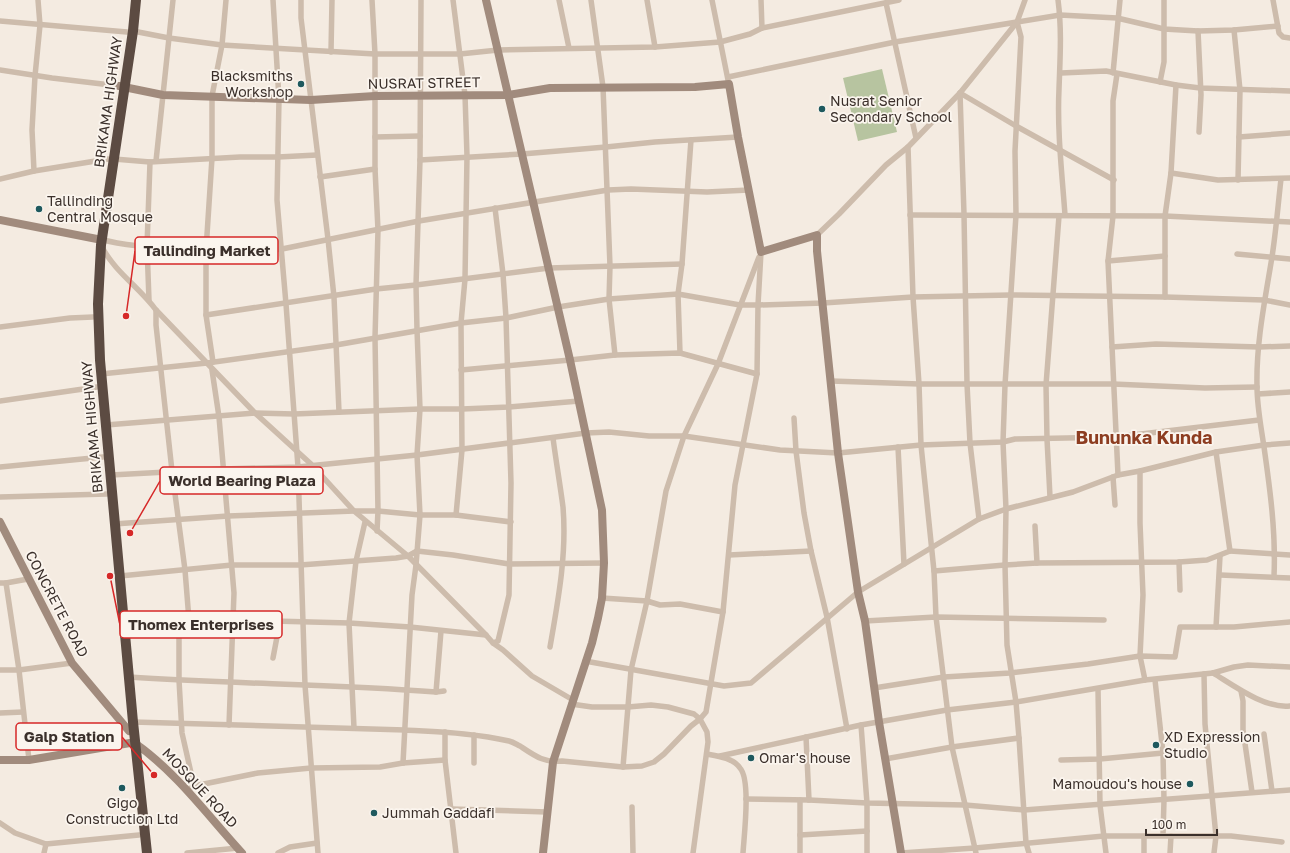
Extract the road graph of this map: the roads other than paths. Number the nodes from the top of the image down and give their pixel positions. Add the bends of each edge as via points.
1 (38, 0) edge
2 (130, 0) edge
3 (136, 0) edge
4 (173, 0) edge
5 (226, 0) edge
6 (273, 0) edge
7 (301, 0) edge
8 (332, 0) edge
9 (372, 0) edge
10 (421, 0) edge
11 (453, 0) edge
12 (486, 0) edge
13 (559, 0) edge
14 (591, 0) edge
15 (647, 0) edge
16 (712, 0) edge
17 (761, 0) edge
18 (899, 0) edge
19 (1025, 0) edge
20 (1058, 0) edge
21 (1120, 0) edge
22 (1164, 0) edge
23 (1273, 0) edge
24 (879, 2) edge
25 (886, 3) junction
26 (1060, 15) junction
27 (1117, 18) junction
28 (0, 21) edge
29 (1017, 22) junction
30 (40, 25) junction
31 (1278, 26) junction
32 (762, 28) junction
33 (1164, 29) junction
34 (1234, 30) junction
35 (130, 32) junction
36 (1198, 32) junction
37 (169, 38) junction
38 (1290, 38) edge
39 (720, 42) junction
40 (895, 42) junction
41 (222, 45) junction
42 (276, 47) junction
43 (655, 47) junction
44 (569, 48) junction
45 (599, 48) junction
46 (305, 50) junction
47 (498, 50) junction
48 (331, 52) junction
49 (421, 53) junction
50 (375, 54) junction
51 (460, 54) junction
52 (0, 70) edge
53 (1061, 73) junction
54 (1115, 73) junction
55 (35, 76) junction
56 (729, 80) junction
57 (1160, 82) junction
58 (1176, 85) junction
59 (122, 87) junction
60 (603, 88) junction
61 (1200, 88) junction
62 (1240, 90) junction
63 (1290, 91) edge
64 (960, 93) junction
65 (164, 95) junction
66 (465, 95) junction
67 (508, 95) junction
68 (212, 96) junction
69 (375, 96) junction
70 (420, 96) junction
71 (279, 99) junction
72 (311, 100) junction
73 (1016, 126) junction
74 (1199, 132) dead end
75 (1290, 133) edge
76 (420, 136) junction
77 (375, 137) junction
78 (738, 137) junction
79 (1240, 137) junction
80 (916, 138) junction
81 (691, 140) junction
82 (606, 147) junction
83 (908, 147) junction
84 (1060, 149) junction
85 (522, 154) junction
86 (317, 155) junction
87 (467, 156) junction
88 (278, 157) junction
89 (212, 158) junction
90 (111, 159) junction
91 (420, 160) junction
92 (153, 161) junction
93 (375, 169) junction
94 (34, 171) junction
95 (1171, 173) junction
96 (320, 177) junction
97 (1290, 178) edge
98 (0, 179) edge
99 (1281, 179) junction
100 (1114, 180) junction
101 (1238, 180) junction
102 (608, 190) junction
103 (749, 190) junction
104 (687, 191) junction
105 (533, 201) junction
106 (495, 208) junction
107 (466, 214) junction
108 (964, 214) junction
109 (910, 215) junction
110 (1016, 215) junction
111 (1062, 216) junction
112 (1113, 216) junction
113 (1165, 216) junction
114 (0, 220) edge
115 (419, 221) junction
116 (1277, 222) junction
117 (1290, 222) edge
118 (378, 230) junction
119 (817, 234) junction
120 (328, 239) junction
121 (100, 241) junction
122 (147, 246) junction
123 (282, 249) junction
124 (206, 250) junction
125 (761, 252) junction
126 (1237, 254) dead end
127 (1165, 256) junction
128 (1272, 257) junction
129 (1290, 259) edge
130 (1108, 261) junction
131 (682, 264) junction
132 (610, 266) junction
133 (549, 268) junction
134 (503, 274) junction
135 (465, 279) junction
136 (416, 285) junction
137 (376, 289) junction
138 (678, 294) junction
139 (1011, 295) junction
140 (1054, 296) junction
141 (334, 297) junction
142 (913, 297) junction
143 (965, 297) junction
144 (1109, 297) junction
145 (1165, 297) junction
146 (609, 299) junction
147 (149, 300) junction
148 (1264, 300) junction
149 (823, 303) junction
150 (286, 304) junction
151 (740, 305) junction
152 (758, 305) junction
153 (1290, 305) edge
154 (558, 307) junction
155 (156, 310) junction
156 (206, 315) junction
157 (93, 317) junction
158 (506, 318) junction
159 (462, 323) junction
160 (0, 327) edge
161 (417, 330) junction
162 (375, 338) junction
163 (336, 345) junction
164 (1290, 346) edge
165 (1112, 347) junction
166 (1259, 347) junction
167 (289, 351) junction
168 (680, 353) junction
169 (615, 355) junction
170 (570, 360) junction
171 (210, 362) junction
172 (718, 364) junction
173 (507, 366) junction
174 (161, 368) junction
175 (212, 370) junction
176 (461, 370) junction
177 (101, 374) junction
178 (757, 374) junction
179 (831, 381) junction
180 (919, 384) junction
181 (967, 384) junction
182 (1113, 384) junction
183 (1005, 385) junction
184 (1046, 385) junction
185 (97, 387) junction
186 (1257, 387) junction
187 (1290, 392) edge
188 (1258, 394) junction
189 (0, 401) edge
190 (579, 401) junction
191 (509, 407) junction
192 (420, 409) junction
193 (462, 409) junction
194 (376, 410) junction
195 (339, 412) junction
196 (255, 413) junction
197 (294, 414) junction
198 (219, 417) junction
199 (794, 418) dead end
200 (1259, 420) junction
201 (167, 421) junction
202 (106, 425) junction
203 (586, 433) junction
204 (684, 436) junction
205 (1116, 437) junction
206 (553, 438) junction
207 (1047, 439) junction
208 (1003, 442) junction
209 (510, 443) junction
210 (970, 443) junction
211 (1290, 444) edge
212 (743, 445) junction
213 (921, 445) junction
214 (1264, 445) junction
215 (898, 448) junction
216 (462, 450) junction
217 (296, 451) junction
218 (796, 451) junction
219 (1216, 452) junction
220 (838, 453) junction
221 (418, 456) junction
222 (104, 457) junction
223 (377, 459) junction
224 (311, 464) junction
225 (0, 467) edge
226 (298, 467) junction
227 (223, 469) junction
228 (172, 471) junction
229 (1140, 471) junction
230 (111, 475) junction
231 (1115, 476) junction
232 (107, 494) junction
233 (0, 497) edge
234 (1050, 497) junction
235 (1114, 504) dead end
236 (1006, 508) junction
237 (354, 511) junction
238 (378, 511) junction
239 (298, 513) junction
240 (420, 515) junction
241 (456, 515) junction
242 (228, 516) junction
243 (979, 519) junction
244 (179, 520) junction
245 (0, 522) edge
246 (365, 522) junction
247 (511, 522) junction
248 (114, 524) junction
249 (1035, 526) dead end
250 (377, 531) junction
251 (932, 547) junction
252 (417, 551) junction
253 (811, 551) junction
254 (1230, 551) junction
255 (1275, 554) junction
256 (1290, 555) edge
257 (408, 556) junction
258 (728, 556) junction
259 (1220, 556) junction
260 (356, 561) junction
261 (1142, 562) junction
262 (1179, 562) junction
263 (604, 563) junction
264 (1036, 563) junction
265 (509, 564) junction
266 (562, 564) junction
267 (904, 564) junction
268 (232, 565) junction
269 (300, 565) junction
270 (416, 565) junction
271 (1005, 565) junction
272 (185, 570) junction
273 (934, 571) junction
274 (1220, 575) junction
275 (120, 576) junction
276 (1274, 576) junction
277 (1290, 578) edge
278 (28, 579) junction
279 (3, 583) edge
280 (1180, 590) dead end
281 (858, 592) junction
282 (602, 598) junction
283 (647, 601) junction
284 (723, 612) junction
285 (827, 617) junction
286 (936, 617) junction
287 (1006, 619) junction
288 (189, 620) junction
289 (233, 620) junction
290 (1104, 620) dead end
291 (125, 621) junction
292 (179, 621) junction
293 (280, 621) junction
294 (865, 621) junction
295 (302, 622) junction
296 (1290, 622) edge
297 (349, 624) junction
298 (410, 627) junction
299 (1216, 627) junction
300 (441, 631) junction
301 (486, 635) junction
302 (493, 643) junction
303 (550, 647) dead end
304 (1140, 656) junction
305 (273, 658) dead end
306 (585, 661) junction
307 (72, 663) junction
308 (1290, 667) edge
309 (0, 670) edge
310 (19, 670) junction
311 (631, 670) junction
312 (1010, 673) junction
313 (1213, 673) junction
314 (1204, 674) junction
315 (129, 677) junction
316 (944, 677) junction
317 (179, 680) junction
318 (1145, 680) junction
319 (1155, 680) junction
320 (230, 681) junction
321 (711, 684) junction
322 (305, 685) junction
323 (353, 686) junction
324 (874, 688) junction
325 (1098, 689) junction
326 (407, 690) junction
327 (444, 691) dead end
328 (1241, 691) junction
329 (436, 692) junction
330 (572, 702) junction
331 (1016, 702) junction
332 (1290, 706) edge
333 (628, 707) junction
334 (947, 710) junction
335 (23, 712) junction
336 (0, 713) edge
337 (700, 719) junction
338 (879, 722) junction
339 (182, 724) junction
340 (229, 725) junction
341 (861, 725) junction
342 (131, 726) junction
343 (309, 728) junction
344 (354, 728) junction
345 (847, 728) junction
346 (405, 730) junction
347 (444, 732) junction
348 (1264, 734) dead end
349 (474, 735) junction
350 (806, 738) junction
351 (1019, 738) junction
352 (133, 743) junction
353 (952, 747) junction
354 (1163, 753) junction
355 (707, 754) junction
356 (720, 756) junction
357 (885, 759) junction
358 (1100, 759) junction
359 (0, 760) edge
360 (29, 760) junction
361 (445, 760) junction
362 (1062, 760) dead end
363 (553, 762) junction
364 (403, 763) junction
365 (474, 763) dead end
366 (622, 767) junction
367 (311, 768) junction
368 (194, 786) junction
369 (137, 787) junction
370 (1290, 790) edge
371 (186, 791) junction
372 (1272, 791) junction
373 (1252, 792) junction
374 (1213, 795) junction
375 (746, 799) junction
376 (800, 800) junction
377 (809, 800) junction
378 (1164, 800) junction
379 (867, 803) junction
380 (893, 804) junction
381 (965, 805) junction
382 (1100, 805) junction
383 (632, 807) dead end
384 (451, 809) junction
385 (1024, 810) junction
386 (547, 812) junction
387 (0, 823) edge
388 (866, 831) junction
389 (139, 835) junction
390 (800, 835) junction
391 (1163, 835) junction
392 (1104, 836) junction
393 (1171, 836) junction
394 (1216, 836) junction
395 (1144, 837) junction
396 (1026, 842) junction
397 (1282, 842) dead end
398 (317, 843) junction
399 (46, 844) junction
400 (240, 851) edge
401 (976, 851) edge
402 (44, 853) edge
403 (140, 853) edge
404 (147, 853) edge
405 (187, 853) edge
406 (278, 853) edge
407 (318, 853) edge
408 (456, 853) edge
409 (543, 853) edge
410 (633, 853) edge
411 (693, 853) edge
412 (743, 853) edge
413 (800, 853) edge
414 (866, 853) edge
415 (901, 853) edge
416 (1029, 853) edge
417 (1106, 853) edge
418 (1144, 853) edge
419 (1170, 853) edge
420 (1214, 853) edge

1 - 30 street
2 - 35 highway, BRIKAMA HIGHWAY
3 - 35 highway, BRIKAMA HIGHWAY
4 - 37 street
5 - 41 street
6 - 42 street
7 - 46 street via 300,18
8 - 48 street
9 - 50 street
10 - 49 street
11 - 51 street
12 - 47 street
13 - 44 street
14 - 45 street
15 - 43 street
16 - 39 street
17 - 32 street
18 - 25 street
19 - 29 street
20 - 26 street
21 - 27 street
22 - 33 street
23 - 31 street
24 - 25 street
24 - 32 street
25 - 40 street
26 - 27 street
26 - 29 street
26 - 53 street
27 - 33 street
27 - 54 street
28 - 30 street
29 - 40 street
29 - 64 street
29 - 73 street via 1021,37
30 - 35 street
30 - 55 street
31 - 34 street
31 - 38 street via 1281,36
32 - 39 street
33 - 36 street
33 - 57 street via 1164,62
34 - 36 street
34 - 62 street
35 - 37 street
35 - 59 highway, BRIKAMA HIGHWAY
36 - 61 street
37 - 41 street
37 - 65 street
39 - 43 street
39 - 56 street
40 - 56 street
40 - 80 street
41 - 42 street
41 - 68 street
42 - 46 street
42 - 71 street
43 - 45 street
44 - 45 street
44 - 47 street
45 - 60 street
46 - 48 street
46 - 72 street
47 - 51 street
47 - 67 street
48 - 50 street
49 - 50 street
49 - 51 street
49 - 70 street
50 - 69 street
51 - 66 street
52 - 55 street
53 - 54 street
53 - 84 street
54 - 57 street
54 - 100 street
55 - 59 street
55 - 94 street via 32,130
56 - 60 street, NUSRAT STREET via 695,87
56 - 78 street
57 - 58 street
58 - 61 street
58 - 95 street
59 - 65 street, NUSRAT STREET
59 - 90 highway, BRIKAMA HIGHWAY
60 - 67 street, NUSRAT STREET via 550,88
60 - 82 street
61 - 62 street
61 - 74 street
62 - 63 street
62 - 79 street
64 - 73 street
64 - 80 street
64 - 108 street
65 - 68 street, NUSRAT STREET
65 - 92 street
66 - 67 street, NUSRAT STREET
66 - 70 street, NUSRAT STREET
66 - 87 street
67 - 85 street
68 - 71 street, NUSRAT STREET
68 - 89 street
69 - 70 street, NUSRAT STREET
69 - 72 street, NUSRAT STREET
69 - 77 street
70 - 76 street
71 - 72 street, NUSRAT STREET
71 - 88 street
72 - 86 street
73 - 84 street
73 - 110 street
75 - 79 street
76 - 77 street
76 - 91 street
77 - 93 street
78 - 81 street
78 - 103 street
79 - 101 street
80 - 83 street
81 - 82 street
81 - 104 street
82 - 85 street
82 - 102 street
83 - 109 street
83 - 119 street via 886,165
84 - 100 street
84 - 111 street
85 - 87 street
85 - 105 street
86 - 88 street
86 - 96 street
87 - 91 street
87 - 107 street
88 - 89 street
88 - 123 street via 277,200
89 - 92 street
89 - 124 street
90 - 92 street
90 - 94 street
90 - 121 highway, BRIKAMA HIGHWAY
91 - 115 street
92 - 122 street
93 - 96 street
93 - 118 street
94 - 98 street
95 - 101 street via 1218,180
95 - 113 street
96 - 120 street
97 - 99 street
99 - 101 street
99 - 116 street
100 - 112 street
102 - 104 street
102 - 105 street
102 - 132 street
103 - 104 street
103 - 125 street
104 - 131 street
105 - 106 street
105 - 133 street
106 - 107 street
106 - 134 street
107 - 115 street
107 - 135 street
108 - 109 street
108 - 110 street
108 - 143 street
109 - 142 street
110 - 111 street
110 - 139 street
111 - 112 street
111 - 140 street
112 - 113 street
112 - 130 street
113 - 116 street
113 - 127 street
114 - 121 street
115 - 118 street
115 - 136 street
116 - 117 street
116 - 128 street
118 - 120 street
118 - 137 street
119 - 125 street
119 - 149 street
120 - 123 street
120 - 141 street
121 - 122 street
121 - 147 street via 109,259
121 - 157 highway, BRIKAMA HIGHWAY via 93,293
121 - 177 highway, BRIKAMA HIGHWAY via 98,304
122 - 124 street
122 - 147 street
123 - 124 street
123 - 150 street
124 - 156 street
125 - 151 street
125 - 152 street
126 - 128 street
127 - 130 street
127 - 145 street
128 - 129 street
128 - 148 street
130 - 144 street
131 - 132 street
131 - 138 street
132 - 133 street
132 - 146 street
133 - 134 street
133 - 154 street
134 - 135 street
134 - 158 street
135 - 136 street
135 - 159 street
136 - 137 street
136 - 161 street
137 - 141 street
137 - 162 street
138 - 146 street
138 - 151 street
138 - 168 street
139 - 140 street
139 - 143 street
139 - 183 street
140 - 144 street
140 - 184 street
141 - 150 street
141 - 163 street
142 - 143 street
142 - 149 street
142 - 180 street
143 - 181 street
144 - 145 street
144 - 165 street
145 - 148 street
146 - 154 street
146 - 169 street
147 - 155 street
148 - 153 street
148 - 166 street
149 - 152 street
149 - 179 street
150 - 156 street
150 - 167 street
151 - 152 street
151 - 172 street
152 - 178 street
154 - 158 street
154 - 170 street
155 - 171 street
155 - 174 street
156 - 171 street
157 - 160 street
157 - 185 highway, BRIKAMA HIGHWAY
158 - 159 street
158 - 173 street
159 - 161 street
159 - 176 street
161 - 162 street
161 - 192 street
162 - 163 street
162 - 194 street
163 - 167 street
163 - 195 street
164 - 166 street
165 - 166 street via 1156,344
165 - 182 street
166 - 186 street
167 - 171 street
167 - 197 street
168 - 169 street
168 - 172 street
169 - 170 street
170 - 173 street
170 - 190 street
171 - 174 street
171 - 175 street
172 - 178 street
172 - 204 street
173 - 176 street
173 - 191 street
174 - 177 street
174 - 201 street
175 - 196 street
175 - 198 street
176 - 193 street
177 - 202 highway, BRIKAMA HIGHWAY
178 - 212 street
179 - 180 street
179 - 220 street
180 - 181 street
180 - 213 street
181 - 183 street
181 - 210 street
182 - 184 street
182 - 186 street via 1205,388
182 - 205 street
183 - 184 street
183 - 208 street
184 - 207 street
185 - 189 street
185 - 222 highway, BRIKAMA HIGHWAY
186 - 188 street
187 - 188 street
188 - 200 street
190 - 191 street
190 - 203 street
191 - 193 street
191 - 209 street
192 - 193 street
192 - 194 street
192 - 221 street
193 - 216 street
194 - 195 street
194 - 223 street
195 - 197 street
196 - 197 street
196 - 198 street
196 - 217 street
197 - 217 street
198 - 201 street
198 - 227 street
199 - 218 street
200 - 205 street
200 - 214 street
201 - 202 street
201 - 228 street
202 - 230 highway, BRIKAMA HIGHWAY
203 - 204 street
203 - 206 street
203 - 263 street via 602,510
204 - 212 street
204 - 283 street via 666,491
205 - 207 street
205 - 231 street
206 - 209 street
206 - 266 street via 563,508
207 - 208 street via 1015,439
207 - 234 street
208 - 210 street
208 - 236 street
209 - 216 street
209 - 247 street
210 - 213 street
210 - 243 street
211 - 214 street
212 - 218 street
212 - 258 street via 735,486
213 - 215 street
213 - 251 street
214 - 219 street
214 - 255 street
215 - 220 street
215 - 267 street
216 - 221 street
216 - 241 street
217 - 224 street
217 - 226 street
218 - 220 street
218 - 253 street
219 - 229 street
219 - 254 street
220 - 281 street
221 - 223 street
221 - 240 street
222 - 225 street
222 - 232 highway, BRIKAMA HIGHWAY
223 - 224 street
223 - 238 street
224 - 226 street
224 - 237 street
226 - 227 street
226 - 239 street
227 - 228 street
227 - 242 street
228 - 230 street
228 - 244 street
229 - 231 street
229 - 261 street
230 - 248 highway, BRIKAMA HIGHWAY
231 - 234 street via 1073,492
231 - 235 street
232 - 233 street
232 - 342 highway, BRIKAMA HIGHWAY
234 - 236 street
236 - 243 street
236 - 271 street
237 - 238 street
237 - 239 street
237 - 246 street
238 - 240 street
238 - 250 street
239 - 242 street
239 - 269 street
240 - 241 street
240 - 252 street
241 - 247 street
242 - 244 street
242 - 268 street
243 - 251 street
244 - 248 street
244 - 272 street
245 - 278 street, CONCRETE ROAD
246 - 250 street
246 - 260 street
247 - 265 street
248 - 275 highway, BRIKAMA HIGHWAY
249 - 264 street
250 - 257 street
251 - 267 street
251 - 273 street
252 - 257 street
252 - 265 street
252 - 270 street
253 - 258 street
253 - 285 street
254 - 255 street
254 - 259 street
255 - 256 street
255 - 276 street
257 - 260 street
257 - 270 street
258 - 284 street
259 - 262 street via 1207,560
259 - 274 street
260 - 269 street
260 - 297 street
261 - 262 street
261 - 264 street
261 - 304 street
262 - 280 street
263 - 266 street
263 - 282 street
264 - 271 street
265 - 266 street
265 - 302 street via 509,595 498,641
266 - 303 street
267 - 281 street
268 - 269 street
268 - 272 street
268 - 289 street
269 - 295 street
270 - 298 street
270 - 301 street
271 - 273 street
271 - 287 street
272 - 275 street
272 - 288 street
273 - 286 street
274 - 276 street
274 - 299 street
275 - 291 highway, BRIKAMA HIGHWAY
276 - 277 street
278 - 279 street
278 - 307 street, CONCRETE ROAD
279 - 310 street
281 - 285 street
281 - 294 street
282 - 283 street
282 - 306 street
283 - 284 street via 660,605 680,604
283 - 311 street
284 - 321 street
285 - 321 street via 751,683 724,686
285 - 345 street
286 - 287 street
286 - 294 street
286 - 316 street
287 - 290 street
287 - 312 street
288 - 289 street
288 - 292 street
289 - 293 street
289 - 320 street
291 - 292 street
291 - 315 highway, BRIKAMA HIGHWAY
292 - 317 street
293 - 295 street
293 - 305 street
294 - 324 street
295 - 297 street
295 - 322 street
296 - 299 street
297 - 298 street
297 - 323 street
298 - 300 street
298 - 326 street
299 - 304 street via 1180,627 1175,657
300 - 301 street
300 - 329 street
301 - 302 street
302 - 330 street via 532,676
304 - 312 street
304 - 318 street
306 - 311 street
306 - 330 street
307 - 310 street
307 - 342 street, CONCRETE ROAD
308 - 313 street via 1248,665
309 - 310 street
310 - 335 street
311 - 321 street
311 - 333 street
312 - 316 street
312 - 331 street
313 - 314 street
313 - 328 street
314 - 319 street
314 - 374 street via 1205,724
315 - 317 street
315 - 342 highway, BRIKAMA HIGHWAY
316 - 324 street
316 - 334 street
317 - 320 street
317 - 339 street
318 - 319 street
318 - 325 street
319 - 354 street
320 - 322 street
320 - 340 street
321 - 337 street via 706,712
322 - 323 street
322 - 343 street
323 - 326 street
323 - 344 street
324 - 338 street
325 - 331 street
325 - 358 street
326 - 329 street
326 - 346 street
327 - 329 street
328 - 332 street via 1274,704
328 - 373 street via 1243,730
330 - 333 street via 592,707
330 - 363 street
331 - 334 street
331 - 351 street
333 - 337 street via 668,707 694,714
333 - 366 street
334 - 338 street
334 - 353 street
335 - 336 street
335 - 360 street
337 - 355 street via 708,742
337 - 366 street via 654,762 642,766
338 - 341 street
338 - 357 street
339 - 340 street
339 - 342 street
339 - 368 street
340 - 343 street
341 - 345 street
341 - 379 street
342 - 352 highway, BRIKAMA HIGHWAY
343 - 344 street
343 - 367 street
344 - 346 street
345 - 350 street
346 - 347 street
346 - 364 street
347 - 349 street
347 - 361 street
348 - 372 street
349 - 363 street via 512,742 542,760
349 - 365 street
350 - 356 street
350 - 377 street
351 - 353 street
351 - 385 street
352 - 360 street
352 - 369 highway, BRIKAMA HIGHWAY
352 - 371 street, MOSQUE ROAD via 150,753
353 - 357 street
353 - 381 street
354 - 358 street
354 - 378 street
355 - 356 street
355 - 411 street
356 - 375 street via 741,768
357 - 380 street
358 - 362 street
358 - 382 street
359 - 360 street
361 - 364 street
361 - 384 street
363 - 366 street
363 - 386 street
364 - 367 street via 380,767
367 - 368 street via 258,773
367 - 398 street
368 - 371 street
369 - 389 highway, BRIKAMA HIGHWAY
369 - 404 highway, BRIKAMA HIGHWAY
370 - 372 street
371 - 400 street, MOSQUE ROAD
372 - 373 street
373 - 374 street
374 - 378 street
374 - 394 street
375 - 376 street
375 - 412 street
376 - 377 street
376 - 390 street
377 - 379 street
378 - 382 street
378 - 391 street
379 - 380 street
379 - 388 street
380 - 381 street
380 - 415 street
381 - 385 street
381 - 401 street
382 - 385 street
382 - 392 street
383 - 410 street
384 - 386 street
384 - 408 street
385 - 396 street
386 - 409 street
387 - 399 street via 16,833
388 - 390 street
388 - 414 street
389 - 399 street
389 - 403 highway, BRIKAMA HIGHWAY
390 - 413 street
391 - 393 street
391 - 395 street
392 - 395 street
392 - 396 street
392 - 417 street
393 - 394 street
393 - 419 street
394 - 397 street
394 - 420 street
395 - 418 street
396 - 401 street
396 - 416 street
398 - 406 street via 290,847
398 - 407 street
399 - 402 street
400 - 405 street
401 - 415 street

